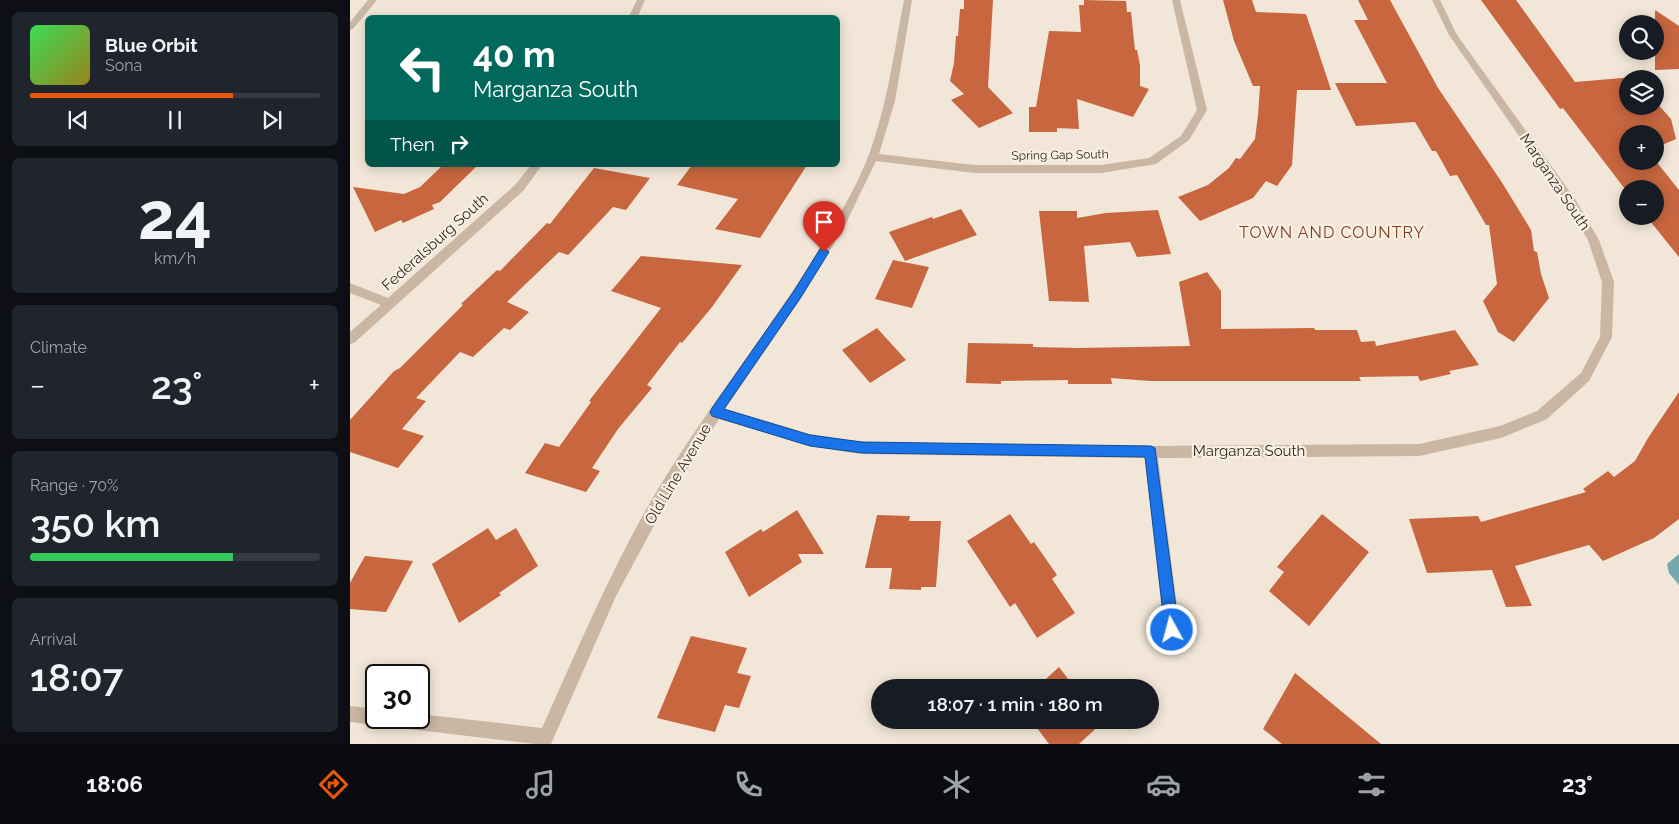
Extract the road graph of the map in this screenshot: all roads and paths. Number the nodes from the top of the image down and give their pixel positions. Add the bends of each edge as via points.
1 (373, 0) edge
2 (641, 0) edge
3 (908, 0) edge
4 (1176, 0) edge
5 (1436, 0) edge
6 (634, 15) edge
7 (350, 27) edge
8 (873, 156) junction
9 (535, 167) edge
10 (350, 288) edge
11 (389, 303) junction
12 (350, 339) edge
13 (716, 412) junction
14 (1151, 452) junction
15 (1172, 630) dead end
16 (350, 714) edge
17 (365, 716) edge
18 (430, 724) edge
19 (544, 740) edge

1 - 7 street
2 - 6 street
3 - 8 street, Old Line Avenue via 890,101
4 - 8 street, Spring Gap South via 1202,110 1185,138 1152,161 1101,169 974,170
5 - 14 street, Marganza South via 1453,35 1571,202 1594,240 1608,282 1606,337 1585,377 1542,416 1501,432 1420,450
8 - 13 street, Old Line Avenue via 827,247
9 - 11 street, Federalsburg South via 519,188
10 - 11 street
11 - 12 street, Federalsburg South
13 - 14 street, Marganza South via 810,440 862,448
13 - 19 street, Old Line Avenue via 666,489 611,591
14 - 15 street
16 - 17 street, Old Line Avenue
18 - 19 street, Old Line Avenue

